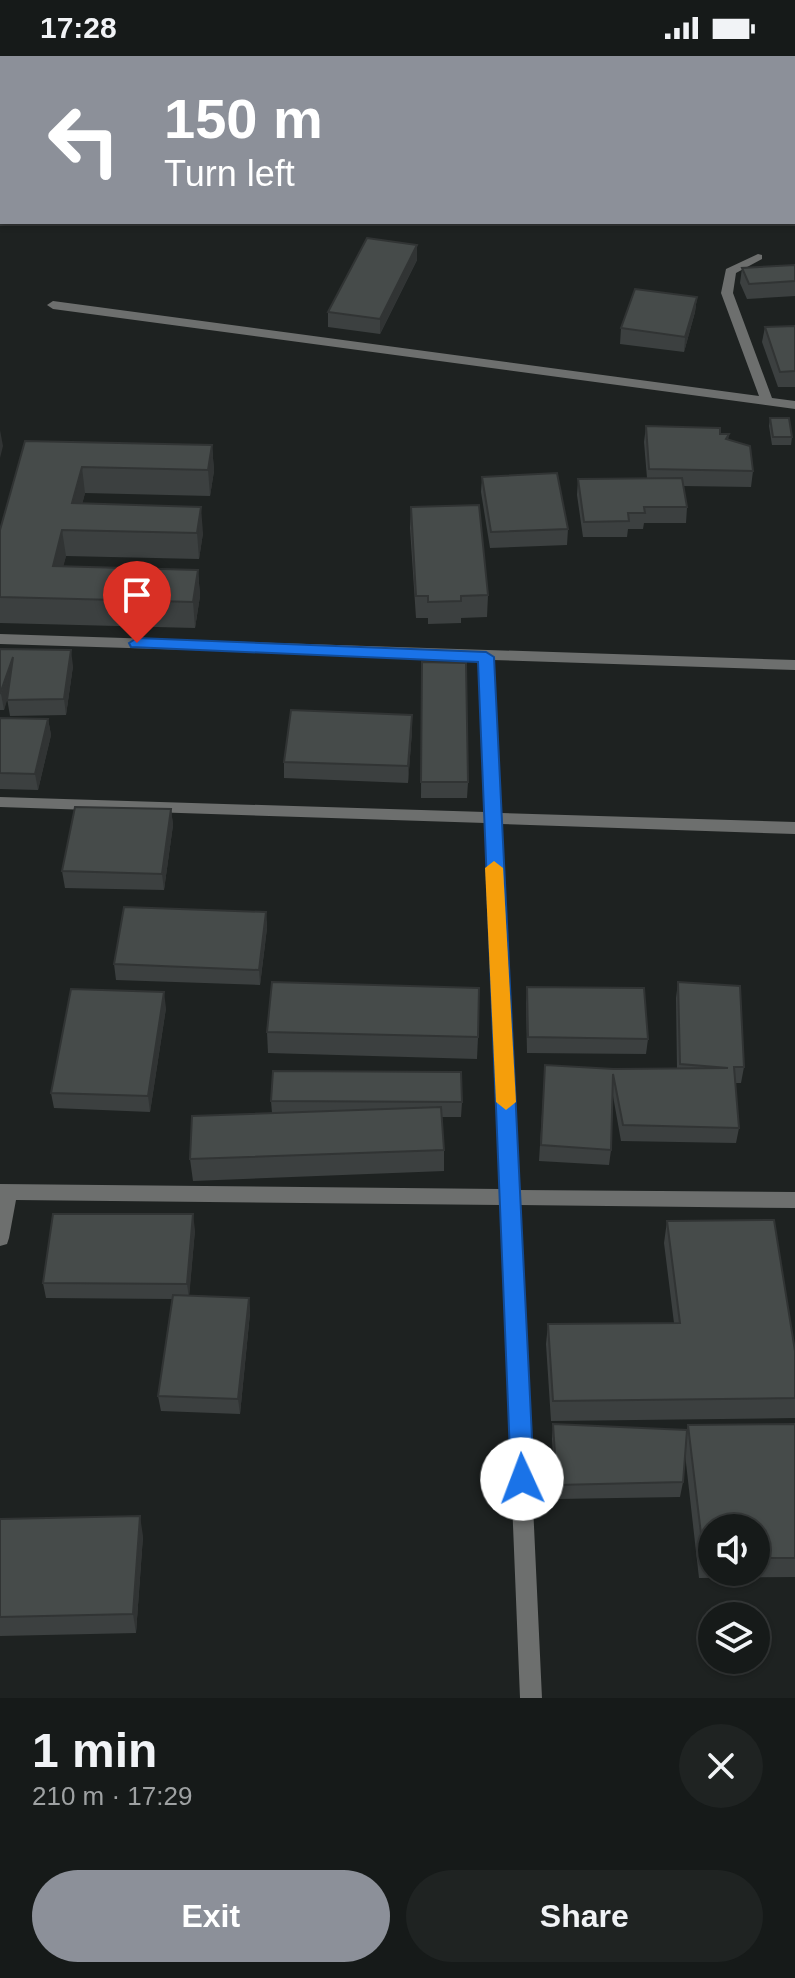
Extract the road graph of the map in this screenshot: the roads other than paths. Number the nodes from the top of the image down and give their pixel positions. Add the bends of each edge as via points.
1 (758, 257) dead end
2 (53, 305) dead end
3 (767, 401) junction
4 (795, 405) edge
5 (0, 639) edge
6 (486, 657) junction
7 (795, 665) edge
8 (0, 802) edge
9 (491, 815) junction
10 (795, 828) edge
11 (4, 1192) edge
12 (512, 1196) junction
13 (795, 1200) edge
14 (0, 1238) edge
15 (531, 1698) edge

1 - 3 street via 730,271 727,293
2 - 3 street
3 - 4 street
5 - 6 street
6 - 7 street
6 - 9 street
8 - 9 street
9 - 10 street
9 - 12 street
11 - 12 street
11 - 14 street
12 - 13 street
12 - 15 street

